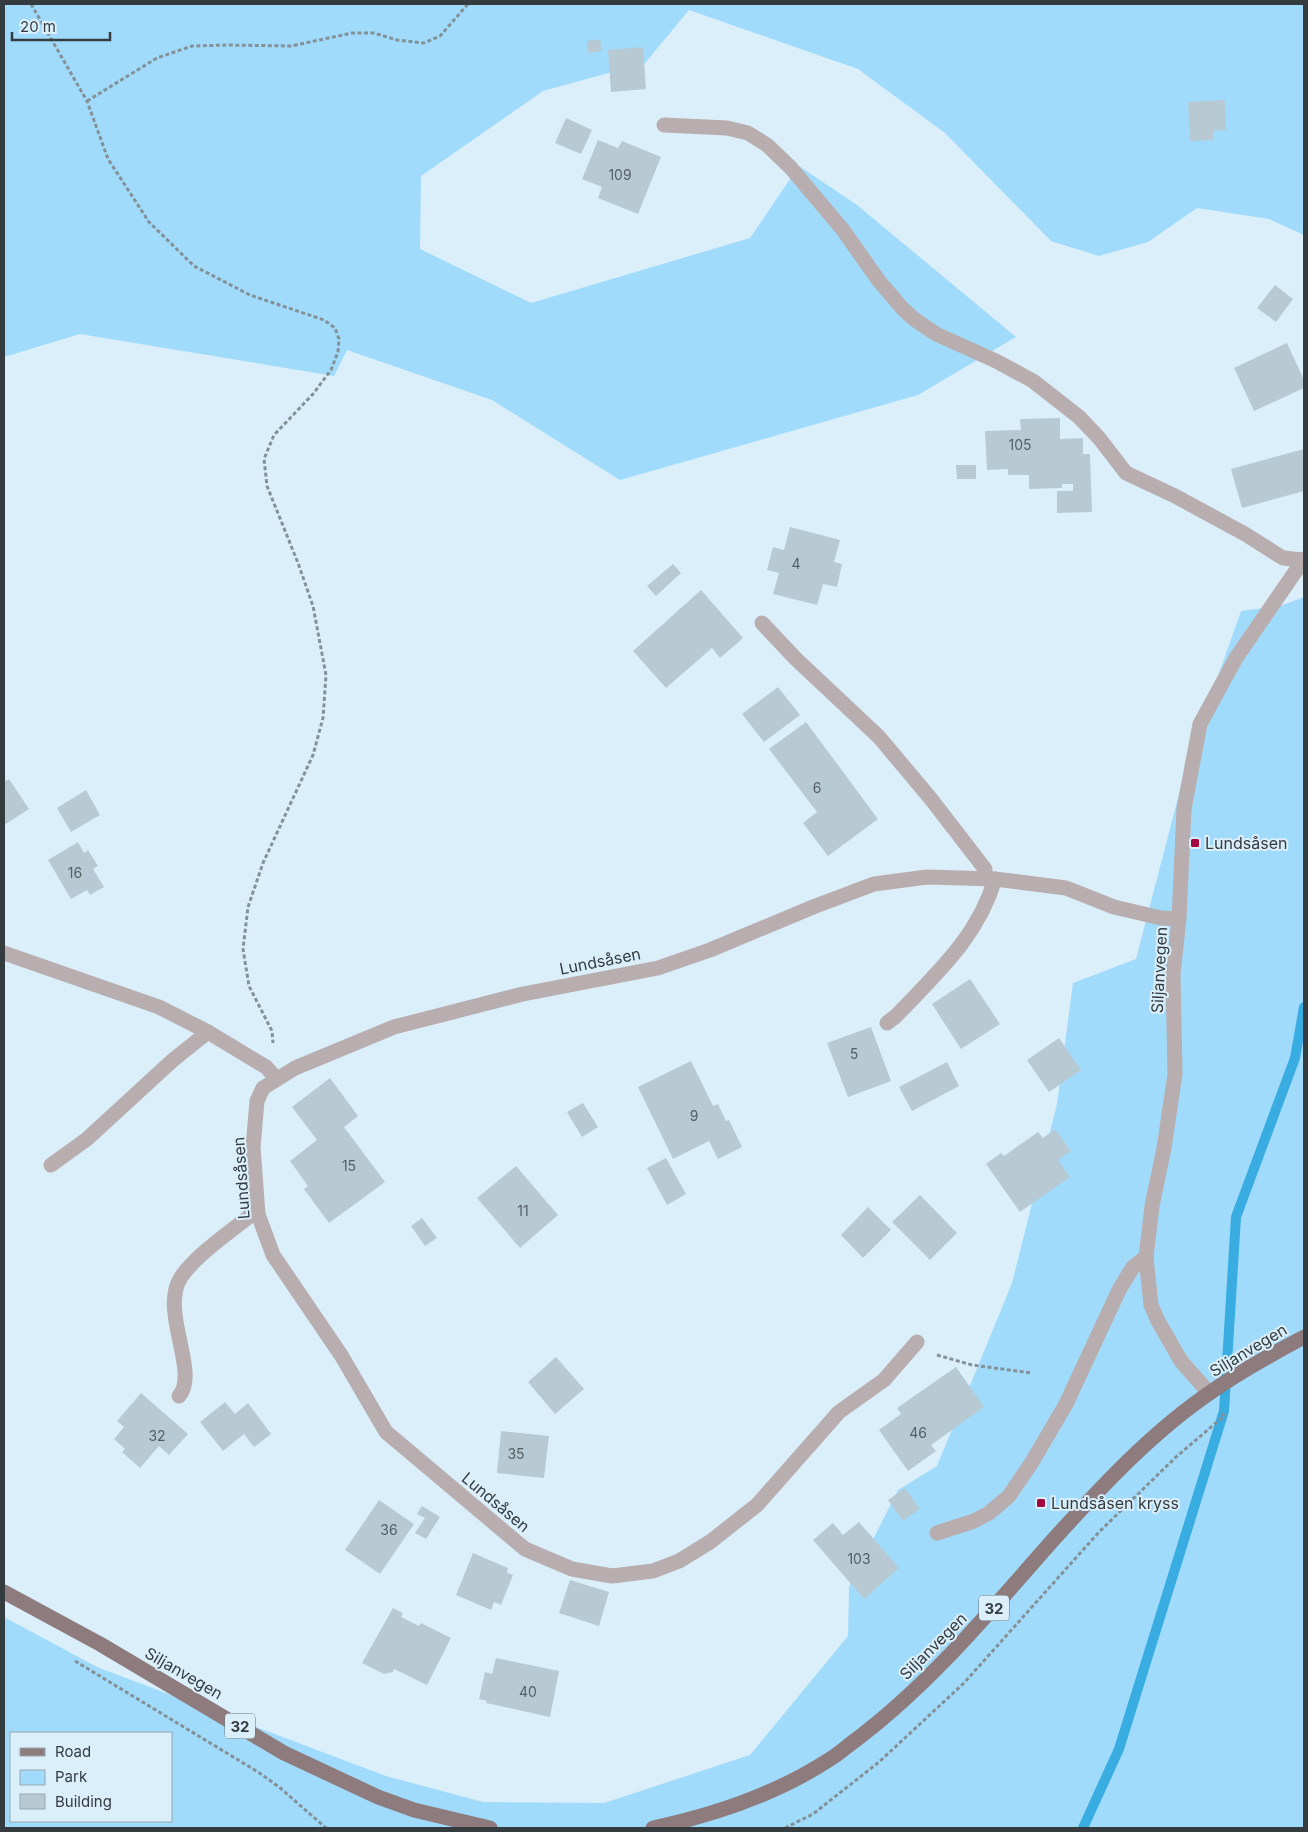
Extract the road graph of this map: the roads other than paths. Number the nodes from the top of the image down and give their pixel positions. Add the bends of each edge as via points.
1 (664, 125) dead end
2 (1304, 560) edge
3 (762, 622) dead end
4 (990, 879) junction
5 (1179, 919) junction
6 (4, 953) edge
7 (887, 1023) dead end
8 (208, 1032) junction
9 (277, 1079) junction
10 (50, 1165) dead end
11 (258, 1214) junction
12 (1146, 1257) junction
13 (1304, 1337) edge
14 (917, 1342) dead end
15 (1209, 1393) junction
16 (179, 1396) dead end
17 (937, 1533) dead end
18 (4, 1592) edge
19 (490, 1828) edge
20 (653, 1828) edge

1 - 2 street via 727,128 748,133 767,145 792,168 843,230 879,281 914,318 936,334 1033,381 1079,417 1126,473 1175,496 1283,558
2 - 5 street, Siljanvegen via 1236,658 1200,724 1184,809
3 - 4 street via 884,744 931,798
4 - 5 street, Lundsåsen via 1066,888 1114,907
4 - 7 street via 992,888 969,935
4 - 9 street, Lundsåsen via 927,877 874,884 658,968 523,994 394,1028 295,1068
5 - 12 street, Siljanvegen via 1173,974 1175,1074
6 - 8 street via 159,1007
8 - 9 street via 266,1067
8 - 10 street via 87,1139
9 - 11 street, Lundsåsen via 263,1088 257,1101 252,1147
11 - 14 street, Lundsåsen via 273,1255 341,1355 386,1432 525,1549 572,1568 612,1576 653,1571 679,1562 710,1542 758,1505 839,1412 884,1380
11 - 16 street via 251,1215 196,1260 176,1288 174,1311 185,1368 184,1390
12 - 15 street, Siljanvegen via 1151,1305 1158,1321 1181,1361
12 - 17 street via 1133,1267 1118,1290 1066,1404 1009,1496 974,1521
13 - 15 main road, Siljanvegen / 32 via 1258,1361
15 - 20 main road, Siljanvegen / 32 via 1122,1468 976,1628 878,1724 828,1761 778,1789 687,1821
18 - 19 main road, Siljanvegen / 32 via 100,1644 284,1753 378,1797 414,1810

